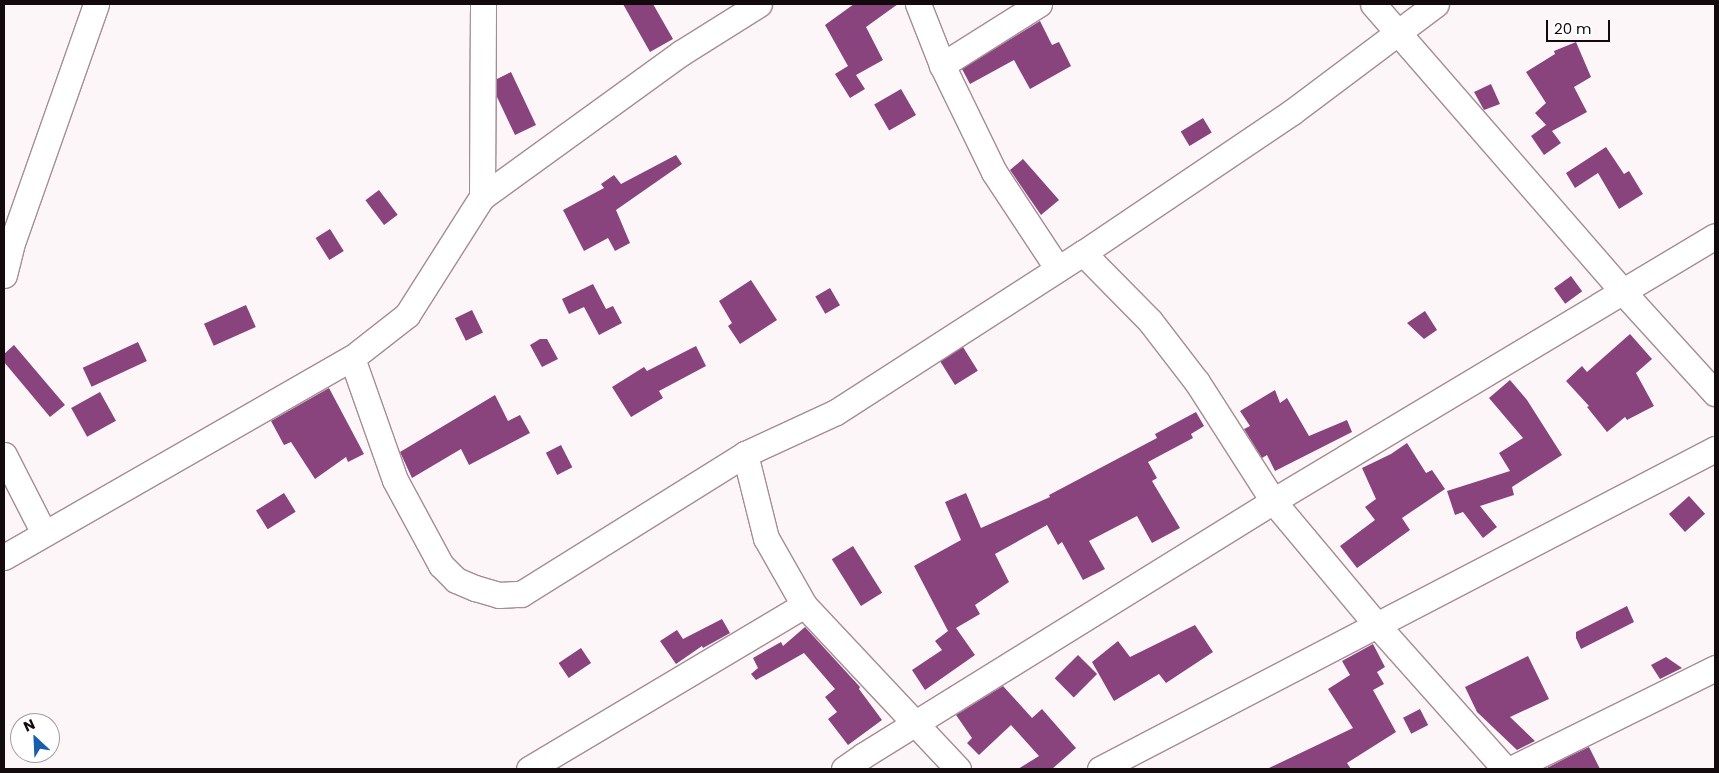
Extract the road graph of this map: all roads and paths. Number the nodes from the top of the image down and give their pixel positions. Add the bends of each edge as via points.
1 (96, 4) edge
2 (483, 4) edge
3 (759, 4) edge
4 (918, 4) edge
5 (1038, 4) edge
6 (1373, 4) edge
7 (1436, 4) edge
8 (1397, 33) junction
9 (942, 65) junction
10 (482, 197) junction
11 (1715, 236) edge
12 (1082, 253) junction
13 (1058, 269) junction
14 (4, 275) edge
15 (1623, 292) junction
16 (352, 358) junction
17 (1715, 393) edge
18 (1715, 449) edge
19 (745, 454) junction
20 (4, 455) edge
21 (1273, 501) junction
22 (44, 533) junction
23 (4, 557) edge
24 (804, 605) junction
25 (1376, 624) junction
26 (1715, 668) edge
27 (915, 722) junction
28 (529, 769) edge
29 (844, 769) edge
30 (958, 769) edge
31 (1100, 769) edge
32 (1505, 769) edge
33 (1511, 769) edge

1 - 14 street
2 - 10 street
3 - 10 street via 681,53
4 - 9 street
5 - 9 street
6 - 8 street
7 - 8 street
8 - 12 street via 1292,112
8 - 15 street
9 - 13 street via 994,172
10 - 16 street via 407,315
11 - 15 street
12 - 13 street
12 - 21 street via 1150,321 1197,382
13 - 19 street via 836,412
15 - 17 street
15 - 21 street
16 - 19 street via 395,480 441,565 456,580 499,595 521,594
16 - 22 street
18 - 25 street
19 - 24 street via 766,538
20 - 22 street
21 - 25 street
21 - 27 street
22 - 23 street
24 - 27 street
24 - 28 street
25 - 31 street
25 - 32 street
26 - 33 street
27 - 29 street
27 - 30 street

